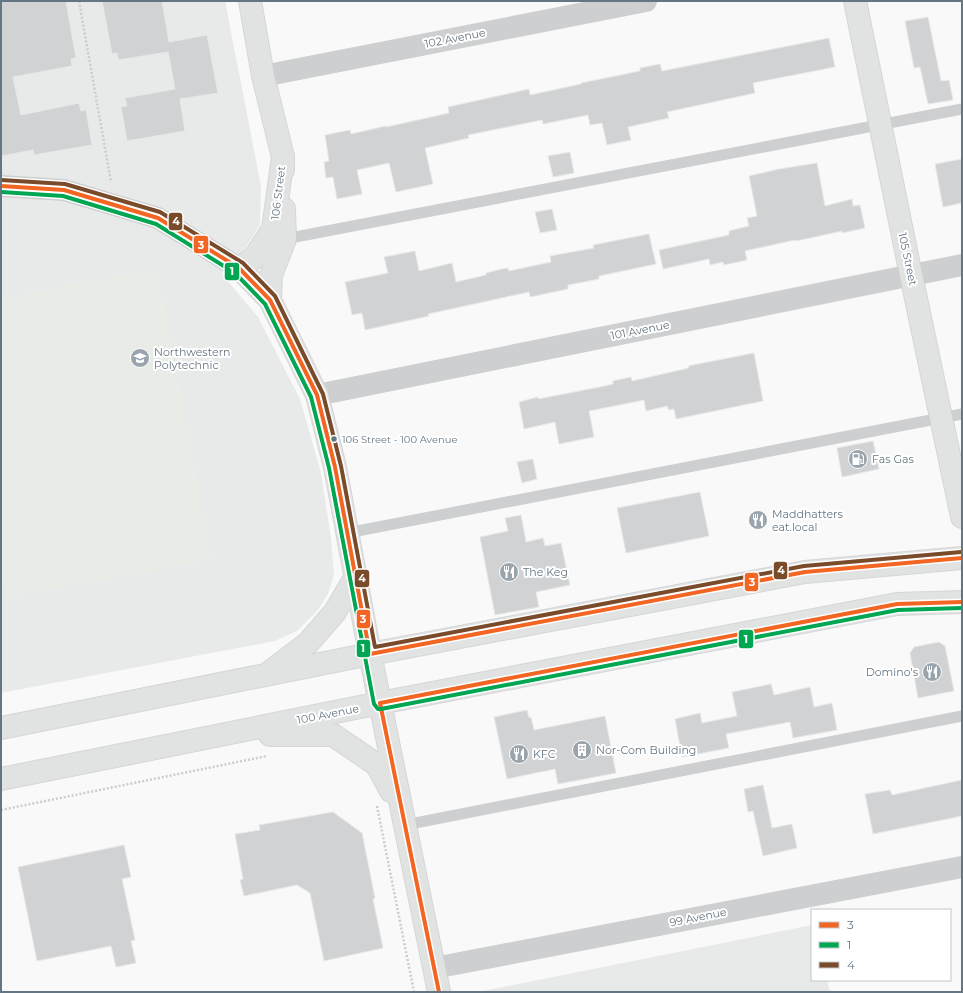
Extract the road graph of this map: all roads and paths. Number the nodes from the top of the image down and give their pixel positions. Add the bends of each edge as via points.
1 (79, 1) edge
2 (250, 1) edge
3 (646, 1) edge
4 (856, 1) edge
5 (263, 76) junction
6 (962, 109) edge
7 (880, 125) junction
8 (282, 157) junction
9 (1, 186) edge
10 (114, 205) junction
11 (285, 239) junction
12 (962, 265) edge
13 (239, 268) junction
14 (911, 276) junction
15 (270, 300) junction
16 (317, 395) junction
17 (962, 414) edge
18 (941, 418) junction
19 (962, 518) edge
20 (347, 533) junction
21 (962, 558) edge
22 (356, 576) junction
23 (962, 602) edge
24 (370, 654) junction
25 (267, 674) junction
26 (380, 703) junction
27 (962, 716) edge
28 (1, 728) edge
29 (221, 735) junction
30 (269, 756) dead end
31 (1, 779) edge
32 (376, 803) dead end
33 (1, 810) edge
34 (403, 818) junction
35 (962, 867) edge
36 (434, 968) junction
37 (414, 992) edge
38 (439, 992) edge

1 - 10 path
2 - 5 main road, 106 Street
3 - 5 street, 102 Avenue
4 - 7 main road, 105 Street
5 - 8 main road, 106 Street
6 - 7 lane
7 - 11 lane
7 - 14 main road, 105 Street
8 - 11 main road, 106 Street
8 - 13 main road, 106 Street via 273,229 254,258
9 - 10 street via 64,190
10 - 13 street via 158,218
11 - 15 main road, 106 Street via 271,275
12 - 14 street, 101 Avenue
13 - 15 main road, 106 Street
14 - 16 street, 101 Avenue
14 - 18 main road, 105 Street
15 - 16 main road, 106 Street
16 - 20 main road, 106 Street via 335,467
17 - 18 lane
18 - 19 main road, 105 Street
18 - 20 lane
20 - 22 main road, 106 Street
21 - 24 main road via 805,572
22 - 24 main road, 106 Street
22 - 25 main road via 335,612 308,643
23 - 26 main road, 100 Avenue via 897,604
24 - 25 main road
24 - 26 main road, 106 Street
25 - 28 main road
26 - 29 main road, 100 Avenue
26 - 34 main road, 106 Street
27 - 34 lane
29 - 31 main road, 100 Avenue
29 - 34 main road via 333,735 377,765
30 - 33 path
32 - 37 path
34 - 36 main road, 106 Street
35 - 36 street, 99 Avenue
36 - 38 main road, 106 Street

